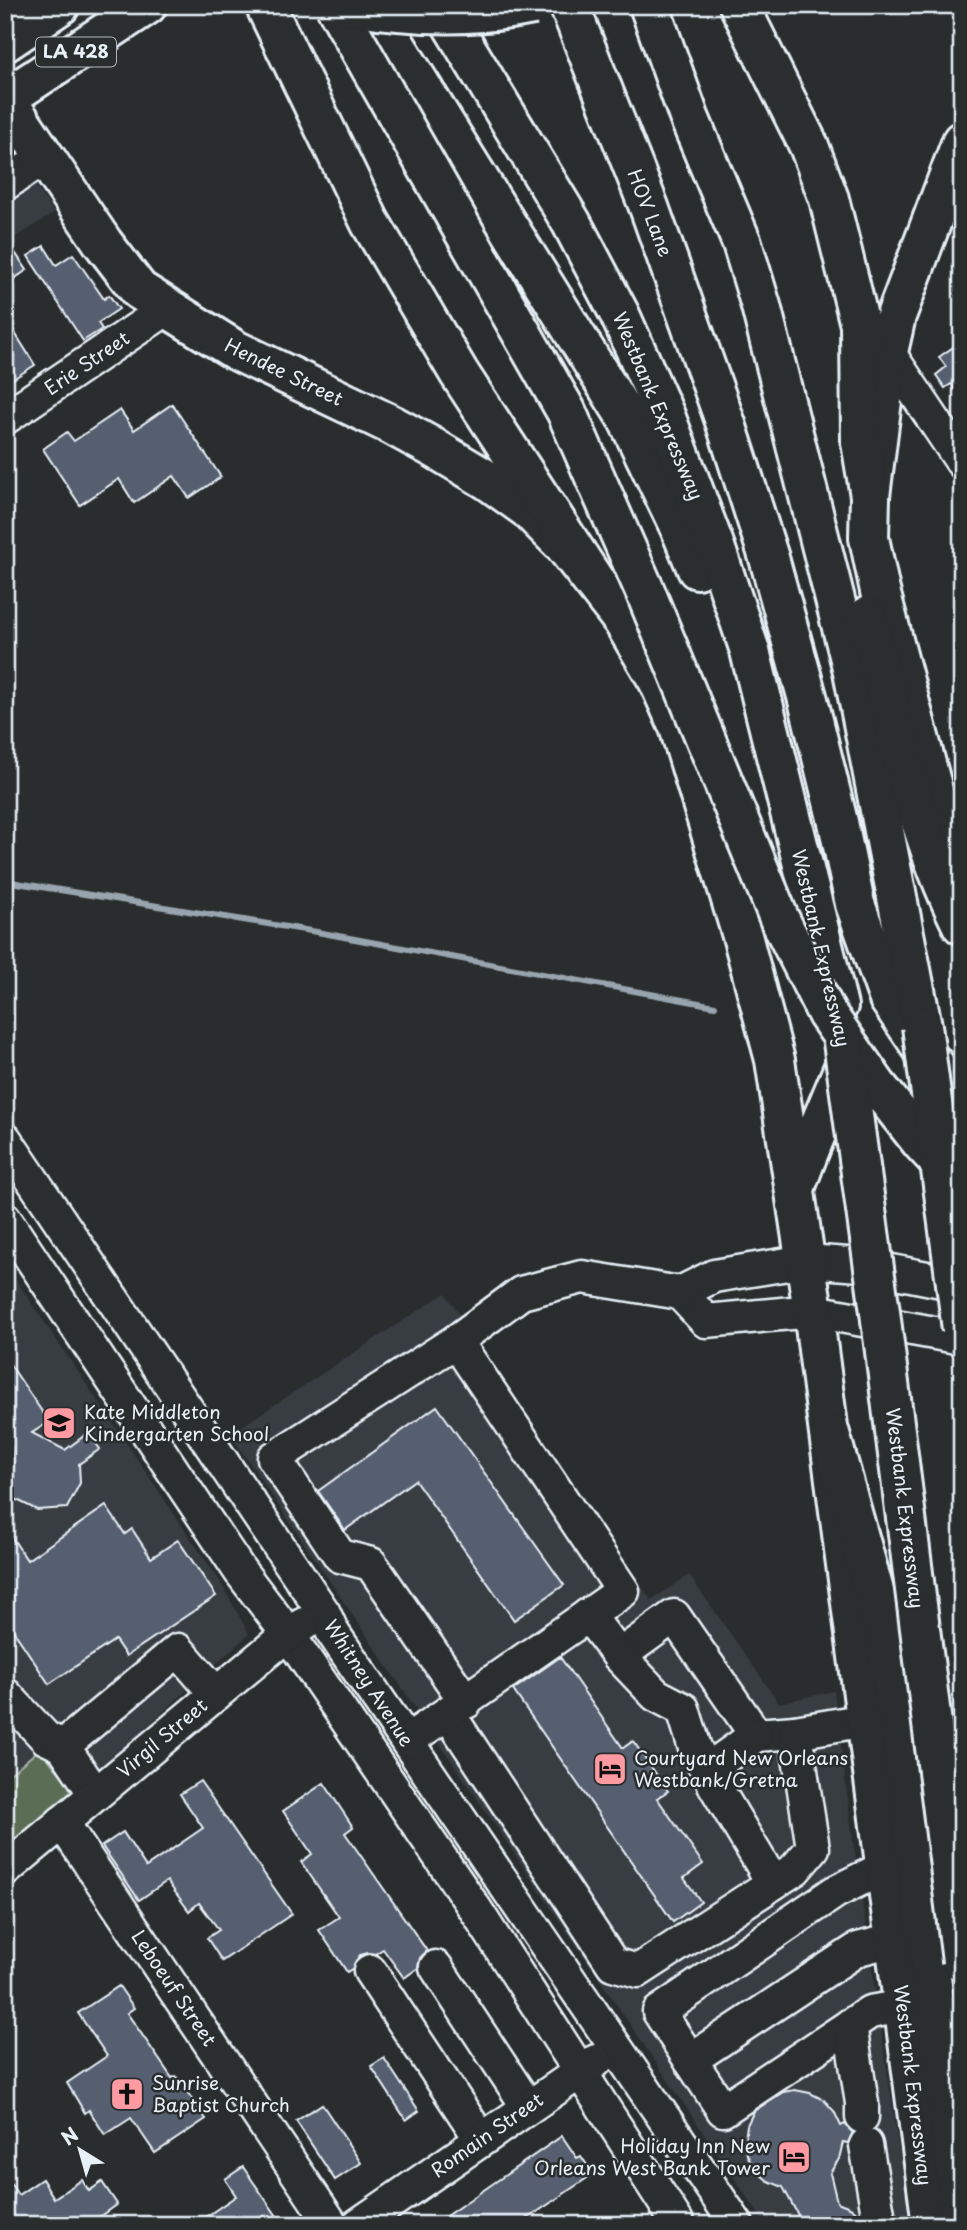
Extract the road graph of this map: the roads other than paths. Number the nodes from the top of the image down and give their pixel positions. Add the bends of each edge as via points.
1 (60, 5) edge
2 (147, 5) edge
3 (265, 5) edge
4 (335, 5) edge
5 (351, 5) edge
6 (371, 5) edge
7 (440, 5) edge
8 (533, 5) edge
9 (569, 5) edge
10 (630, 5) edge
11 (649, 5) edge
12 (739, 5) edge
13 (5, 42) edge
14 (679, 89) junction
15 (5, 98) edge
16 (962, 141) edge
17 (45, 158) junction
18 (5, 184) edge
19 (962, 201) edge
20 (922, 244) junction
21 (761, 306) junction
22 (169, 308) junction
23 (888, 352) junction
24 (5, 418) edge
25 (962, 462) edge
26 (870, 496) junction
27 (607, 600) junction
28 (785, 792) junction
29 (962, 897) edge
30 (855, 904) junction
31 (962, 925) edge
32 (962, 1098) edge
33 (5, 1139) edge
34 (962, 1186) edge
35 (795, 1189) junction
36 (5, 1219) edge
37 (806, 1261) junction
38 (962, 1285) edge
39 (680, 1293) junction
40 (813, 1311) junction
41 (962, 1329) edge
42 (962, 1338) edge
43 (456, 1341) junction
44 (830, 1434) junction
45 (324, 1613) junction
46 (588, 1615) junction
47 (288, 1633) junction
48 (619, 1656) junction
49 (216, 1693) junction
50 (5, 1694) edge
51 (457, 1707) junction
52 (866, 1720) junction
53 (795, 1732) junction
54 (756, 1735) junction
55 (407, 1741) junction
56 (63, 1746) junction
57 (707, 1770) junction
58 (95, 1794) junction
59 (62, 1822) junction
60 (885, 1867) junction
61 (5, 1870) edge
62 (774, 1883) junction
63 (894, 1940) junction
64 (962, 1961) edge
65 (436, 1966) dead end
66 (370, 1971) dead end
67 (903, 2006) junction
68 (850, 2025) junction
69 (616, 2046) junction
70 (690, 2060) junction
71 (580, 2071) junction
72 (528, 2107) junction
73 (481, 2139) junction
74 (332, 2225) edge
75 (358, 2225) edge
76 (679, 2225) edge
77 (737, 2225) edge
78 (880, 2225) edge
79 (932, 2225) edge
80 (962, 2225) edge

1 - 13 main road, LA 428
2 - 15 main road, LA 428
3 - 27 main road via 370,222 458,373
4 - 34 main road, bridge via 566,411 774,906 827,1014 877,1086
5 - 8 main road, bridge via 405,13 499,12
6 - 28 main road via 628,420 680,528
7 - 28 main road, Westbank Expressway via 571,222 620,315 666,418 750,650
9 - 30 main road, HOV Lane via 649,207 769,558
10 - 14 main road
11 - 14 main road
12 - 26 main road via 830,199 860,325 861,442
14 - 21 main road via 742,243
15 - 17 main road, Hendee Street
16 - 20 main road
17 - 18 street
17 - 22 main road, Hendee Street via 122,270 139,290
19 - 20 street
20 - 23 main road
21 - 31 main road via 797,365 930,853
21 - 41 main road, bridge via 853,671 922,1026
22 - 24 street, Erie Street
22 - 27 main road, Hendee Street via 235,350 392,425 489,481 528,509 564,545
23 - 25 street
23 - 26 main road
26 - 29 main road via 869,538 880,591
27 - 35 main road, Westbank Expressway via 658,680 679,727 775,1060
28 - 64 main road, Westbank Expressway, bridge via 838,1006
30 - 32 main road via 889,999
30 - 35 main road via 856,1038
33 - 45 street, Whitney Avenue
35 - 37 main road, Westbank Expressway
36 - 47 street, Whitney Avenue via 240,1572
37 - 38 street via 861,1265
37 - 39 street via 714,1276
37 - 40 main road, Westbank Expressway
39 - 40 street via 706,1321
39 - 43 street via 582,1277 521,1293
40 - 42 street
40 - 44 main road, Westbank Expressway
43 - 46 street via 622,1591
43 - 51 street via 274,1458 340,1556 371,1564
44 - 52 main road, Westbank Expressway
44 - 80 main road via 881,1616 903,1752
45 - 47 street, Virgil Street
45 - 55 street, Whitney Avenue
46 - 48 street
46 - 51 street
47 - 49 street, Virgil Street
47 - 71 street, Whitney Avenue
48 - 54 street via 674,1616
48 - 57 street via 656,1695 683,1709
49 - 56 street via 178,1650
49 - 58 street, Virgil Street
50 - 56 street via 46,1738
51 - 55 street
51 - 62 street via 613,1964 638,1971
52 - 53 street
52 - 60 main road, Westbank Expressway
53 - 54 street
53 - 62 street via 813,1848 795,1869
54 - 57 street
55 - 69 street, Whitney Avenue
56 - 58 street
57 - 62 street
58 - 59 street, Virgil Street
59 - 61 street, Virgil Street
59 - 74 street, Leboeuf Street
60 - 63 main road, Westbank Expressway
60 - 70 street via 835,1892 659,2012
63 - 67 main road, Westbank Expressway
63 - 70 street via 858,1949
65 - 72 street
66 - 73 street
67 - 68 street via 870,2012
67 - 79 main road, Westbank Expressway
68 - 70 street via 723,2110
68 - 78 street
69 - 71 street, Romain Street
69 - 77 street, Whitney Avenue
71 - 72 street, Romain Street
71 - 76 street, Whitney Avenue
72 - 73 street, Romain Street
73 - 75 street, Romain Street

